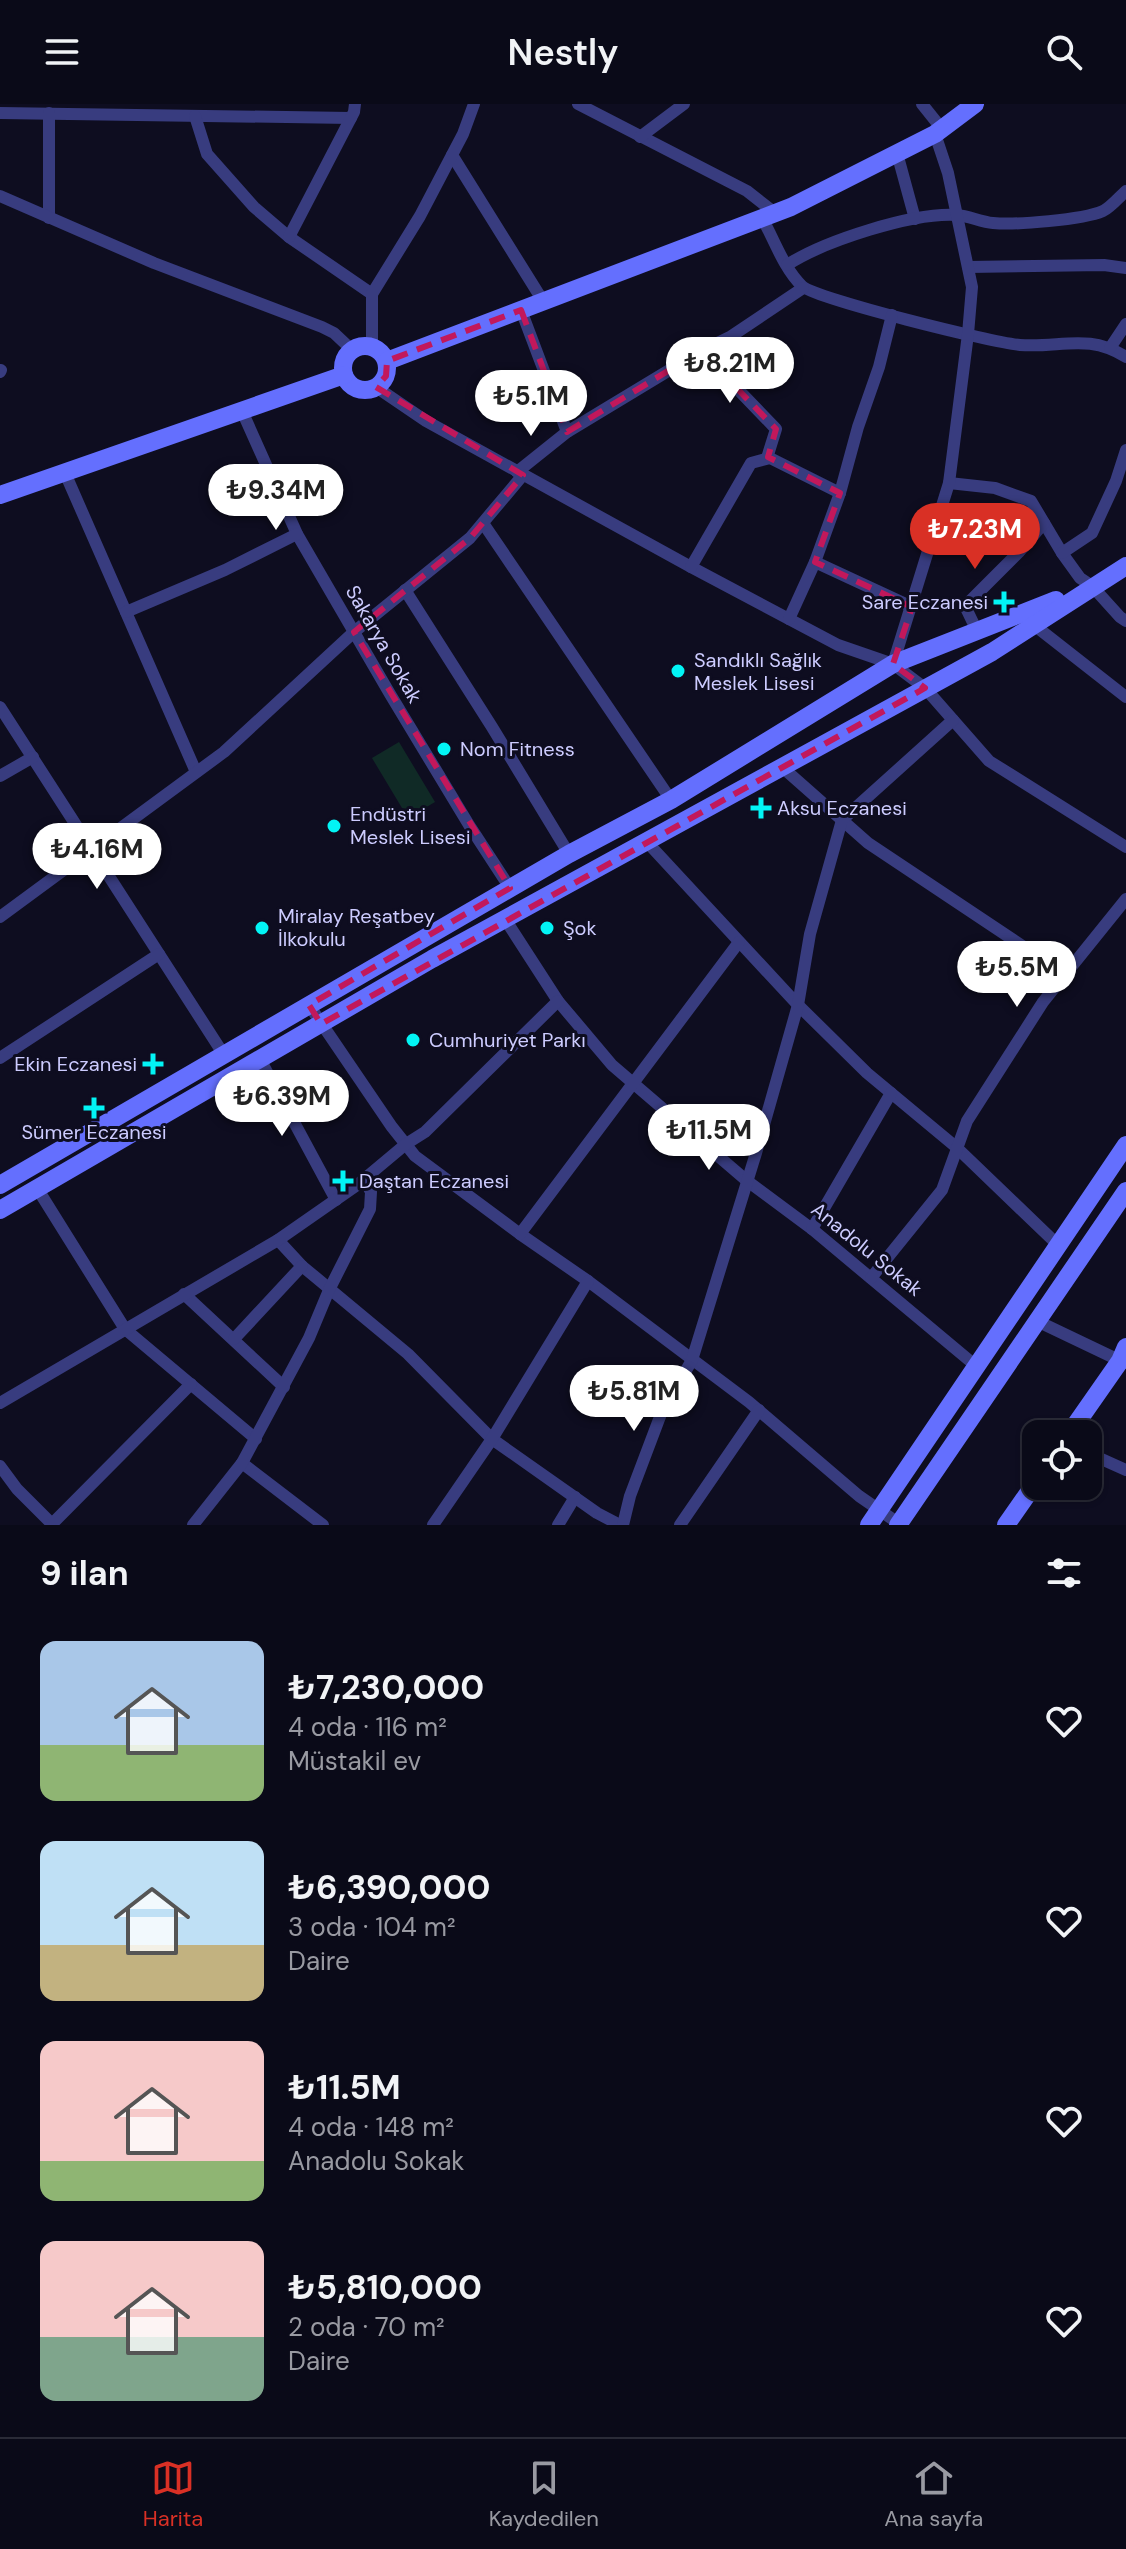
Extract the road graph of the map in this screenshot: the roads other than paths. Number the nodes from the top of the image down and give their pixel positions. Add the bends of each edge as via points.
1 (355, 104) edge
2 (474, 104) edge
3 (578, 104) edge
4 (684, 104) edge
5 (922, 104) edge
6 (975, 104) edge
7 (0, 113) edge
8 (49, 113) junction
9 (195, 116) junction
10 (351, 118) junction
11 (938, 131) junction
12 (640, 137) junction
13 (897, 153) junction
14 (452, 155) junction
15 (1126, 191) edge
16 (0, 196) edge
17 (768, 215) junction
18 (957, 215) junction
19 (49, 218) junction
20 (915, 219) junction
21 (289, 237) junction
22 (787, 265) junction
23 (968, 267) junction
24 (1126, 268) edge
25 (803, 288) junction
26 (372, 294) junction
27 (543, 301) junction
28 (521, 310) junction
29 (892, 315) junction
30 (1126, 324) edge
31 (968, 334) junction
32 (372, 346) junction
33 (1110, 348) junction
34 (352, 350) junction
35 (701, 351) junction
36 (1126, 357) edge
37 (387, 361) junction
38 (344, 375) junction
39 (376, 387) junction
40 (242, 411) junction
41 (567, 432) junction
42 (1126, 450) edge
43 (767, 458) junction
44 (65, 473) junction
45 (520, 474) junction
46 (949, 483) junction
47 (840, 493) junction
48 (0, 495) edge
49 (483, 523) junction
50 (1044, 523) junction
51 (297, 534) junction
52 (1062, 553) junction
53 (815, 562) junction
54 (1126, 566) edge
55 (691, 567) junction
56 (1092, 586) junction
57 (405, 590) junction
58 (912, 607) junction
59 (126, 612) junction
60 (789, 619) junction
61 (1126, 621) edge
62 (1034, 625) junction
63 (977, 631) junction
64 (354, 632) junction
65 (893, 664) junction
66 (925, 688) junction
67 (1126, 697) edge
68 (0, 707) edge
69 (953, 720) junction
70 (33, 757) junction
71 (782, 767) junction
72 (196, 772) junction
73 (0, 776) edge
74 (671, 800) junction
75 (842, 820) junction
76 (646, 841) junction
77 (1126, 847) edge
78 (92, 849) junction
79 (569, 854) junction
80 (510, 888) junction
81 (1126, 899) edge
82 (0, 917) edge
83 (505, 919) junction
84 (739, 942) junction
85 (159, 954) junction
86 (1066, 975) junction
87 (558, 1001) junction
88 (309, 1005) junction
89 (798, 1005) junction
90 (321, 1024) junction
91 (224, 1055) junction
92 (0, 1058) edge
93 (260, 1059) junction
94 (634, 1083) junction
95 (891, 1093) junction
96 (406, 1144) junction
97 (1126, 1145) edge
98 (956, 1147) junction
99 (364, 1179) junction
100 (746, 1180) junction
101 (0, 1185) edge
102 (37, 1188) junction
103 (1126, 1191) edge
104 (336, 1200) junction
105 (0, 1210) edge
106 (812, 1229) junction
107 (520, 1234) junction
108 (278, 1240) junction
109 (1058, 1245) junction
110 (302, 1266) junction
111 (871, 1278) junction
112 (588, 1281) junction
113 (329, 1290) junction
114 (184, 1294) junction
115 (1037, 1321) junction
116 (125, 1329) junction
117 (234, 1339) junction
118 (1124, 1357) edge
119 (692, 1360) junction
120 (976, 1366) junction
121 (191, 1384) junction
122 (284, 1387) junction
123 (0, 1403) edge
124 (759, 1410) junction
125 (1079, 1420) edge
126 (256, 1439) junction
127 (492, 1439) junction
128 (1102, 1459) edge
129 (242, 1463) junction
130 (0, 1466) edge
131 (1126, 1470) edge
132 (575, 1497) junction
133 (1023, 1500) edge
134 (874, 1518) edge
135 (52, 1524) edge
136 (900, 1524) edge
137 (193, 1525) edge
138 (323, 1525) edge
139 (433, 1525) edge
140 (558, 1525) edge
141 (622, 1525) edge
142 (680, 1525) edge
143 (1006, 1525) edge

1 - 10 street
2 - 14 street
3 - 12 street
4 - 12 street
5 - 11 street
6 - 11 street
7 - 8 street
8 - 9 street
8 - 19 street
9 - 10 street
9 - 21 street via 207,154
10 - 21 street
11 - 13 street
11 - 18 street
12 - 17 street via 747,191
13 - 17 street
13 - 20 street
14 - 26 street
14 - 27 street
15 - 18 street via 1104,211 1058,220 992,223
16 - 19 street
17 - 22 street
17 - 27 street
18 - 20 street
18 - 23 street
19 - 34 street via 322,327
20 - 22 street via 805,254
21 - 26 street
22 - 25 street
23 - 24 street
23 - 31 street
25 - 29 street
25 - 35 street
26 - 32 street
27 - 28 street
28 - 37 street
28 - 41 street
29 - 31 street
29 - 47 street
30 - 33 street
31 - 33 street via 1016,345
31 - 46 street
32 - 34 street
32 - 37 street
33 - 36 street
34 - 38 street via 344,361
35 - 41 street
35 - 43 street via 776,429
37 - 39 street via 386,376
38 - 39 street via 354,387
38 - 40 street
39 - 45 street
40 - 44 street
40 - 51 street, Sakarya Sokak
41 - 45 street
42 - 52 street via 1092,533
43 - 47 street
43 - 55 street via 751,463
44 - 48 street
44 - 59 street
45 - 49 street
45 - 55 street
46 - 50 street via 995,488 1031,501
46 - 58 street
47 - 53 street
49 - 57 street
49 - 74 street
50 - 52 street
50 - 63 street via 965,606
51 - 59 street
51 - 64 street, Sakarya Sokak
52 - 56 street
53 - 58 street
53 - 60 street
54 - 56 street
55 - 60 street
56 - 61 street
56 - 62 street
56 - 63 street
57 - 64 street
57 - 79 street
58 - 65 street
59 - 72 street
60 - 65 street via 838,645
62 - 66 street
62 - 67 street
63 - 65 street
64 - 72 street
64 - 80 street, Sakarya Sokak
65 - 66 street
65 - 74 street
66 - 69 street
66 - 71 street
68 - 70 street
69 - 75 street
69 - 77 street via 989,761
70 - 73 street
70 - 78 street
71 - 75 street
71 - 76 street
72 - 78 street
74 - 79 street
75 - 86 street via 868,843
75 - 89 street via 810,934
76 - 83 street
76 - 84 street
78 - 82 street
78 - 85 street
79 - 80 street
80 - 88 street
81 - 86 street
83 - 87 street, Anadolu Sokak
83 - 90 street
84 - 89 street
84 - 94 street
85 - 91 street
85 - 92 street
86 - 98 street via 1043,1002
87 - 94 street, Anadolu Sokak
87 - 96 street via 425,1132
88 - 90 street
88 - 91 street
89 - 95 street
89 - 100 street
90 - 93 street
90 - 96 street
91 - 101 street
93 - 102 street
93 - 104 street
94 - 100 street, Anadolu Sokak
94 - 107 street
95 - 98 street
95 - 106 street
96 - 99 street
96 - 107 street
97 - 109 street
98 - 109 street
98 - 111 street via 942,1190
99 - 104 street
99 - 113 street via 371,1192 370,1209
100 - 106 street, Anadolu Sokak
100 - 119 street
102 - 105 street
102 - 116 street
103 - 115 street
104 - 108 street
106 - 111 street, Anadolu Sokak
107 - 112 street
108 - 110 street
108 - 114 street
109 - 120 street
110 - 113 street
110 - 117 street
111 - 120 street, Anadolu Sokak
112 - 119 street
112 - 127 street
113 - 122 street
113 - 127 street via 408,1354
114 - 116 street
114 - 117 street
115 - 118 street
115 - 136 street
116 - 121 street
116 - 123 street
117 - 122 street
118 - 125 street
119 - 124 street
119 - 141 street via 661,1414
120 - 134 street
121 - 126 street
121 - 135 street
122 - 126 street
124 - 134 street via 859,1496
124 - 142 street
126 - 129 street
127 - 132 street
127 - 139 street
128 - 131 street
129 - 137 street
129 - 138 street
130 - 135 street
132 - 140 street
132 - 141 street
133 - 143 street
134 - 136 street

